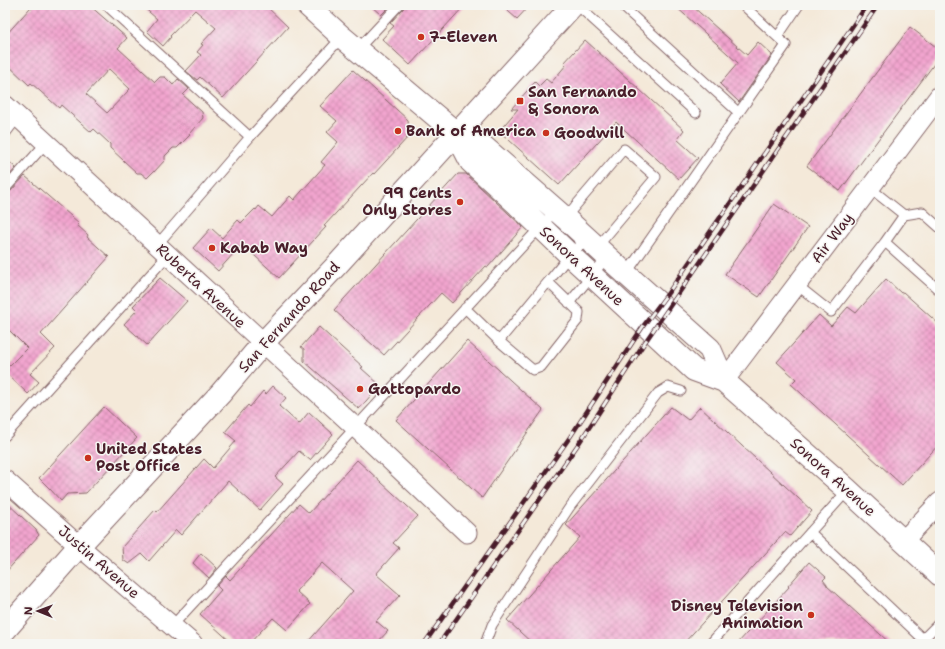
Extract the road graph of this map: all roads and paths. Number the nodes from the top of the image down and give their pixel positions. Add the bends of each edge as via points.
1 (106, 5) edge
2 (307, 5) edge
3 (399, 5) edge
4 (573, 5) edge
5 (577, 5) edge
6 (620, 5) edge
7 (743, 5) edge
8 (799, 5) edge
9 (778, 36) junction
10 (349, 44) junction
11 (940, 95) edge
12 (12, 111) edge
13 (696, 112) dead end
14 (739, 113) junction
15 (456, 133) junction
16 (5, 134) edge
17 (250, 137) junction
18 (46, 143) junction
19 (870, 188) junction
20 (5, 189) edge
21 (904, 215) junction
22 (552, 218) junction
23 (940, 228) edge
24 (885, 242) junction
25 (163, 250) junction
26 (590, 255) junction
27 (626, 274) junction
28 (548, 282) junction
29 (797, 285) junction
30 (940, 291) edge
31 (569, 302) junction
32 (465, 308) junction
33 (499, 341) junction
34 (264, 343) junction
35 (724, 381) junction
36 (681, 391) dead end
37 (355, 427) junction
38 (5, 436) edge
39 (5, 480) edge
40 (848, 490) junction
41 (940, 502) edge
42 (810, 532) junction
43 (467, 533) dead end
44 (903, 541) junction
45 (79, 546) junction
46 (940, 575) edge
47 (940, 622) edge
48 (173, 626) junction
49 (5, 630) edge
50 (920, 642) edge
51 (190, 643) edge
52 (485, 644) edge
53 (710, 644) edge

1 - 17 lane
2 - 10 main road, Sonora Avenue
3 - 10 lane
4 - 15 main road, San Fernando Road
5 - 13 lane
6 - 14 lane
7 - 9 lane
8 - 9 lane
9 - 14 lane via 786,45
10 - 15 main road, Sonora Avenue
10 - 17 lane
11 - 19 street, Air Way
12 - 16 lane
12 - 18 street, Ruberta Avenue
14 - 27 lane
15 - 22 main road, Sonora Avenue via 484,147
15 - 22 main road, Sonora Avenue via 471,162 518,204
15 - 34 main road, San Fernando Road
17 - 25 lane
18 - 20 lane
18 - 25 street, Ruberta Avenue
19 - 21 lane
19 - 29 street, Air Way
21 - 23 lane via 922,212
21 - 24 lane
22 - 26 main road, Sonora Avenue
22 - 26 lane via 624,149 656,177
22 - 32 lane
24 - 29 lane via 831,312
24 - 30 lane
25 - 34 street, Ruberta Avenue
25 - 38 lane
26 - 27 main road, Sonora Avenue
26 - 28 lane via 565,260
26 - 31 lane
26 - 35 main road, Sonora Avenue via 694,370
27 - 35 main road, Sonora Avenue via 710,349
28 - 31 lane
28 - 33 lane
29 - 35 street, Air Way
31 - 33 lane via 579,312 578,320 541,367 533,370
32 - 33 lane
32 - 37 lane
34 - 37 street, Ruberta Avenue
34 - 45 main road, San Fernando Road
35 - 40 main road, Sonora Avenue
36 - 52 lane via 668,387 658,393 569,508 506,602 492,625
37 - 43 street, Ruberta Avenue
37 - 48 lane
39 - 45 street, Justin Avenue
40 - 42 lane
40 - 44 main road, Sonora Avenue
41 - 44 street
42 - 50 lane
42 - 53 lane
44 - 46 main road, Sonora Avenue
45 - 48 street, Justin Avenue
45 - 49 main road, San Fernando Road
47 - 50 lane
48 - 51 street, Justin Avenue

